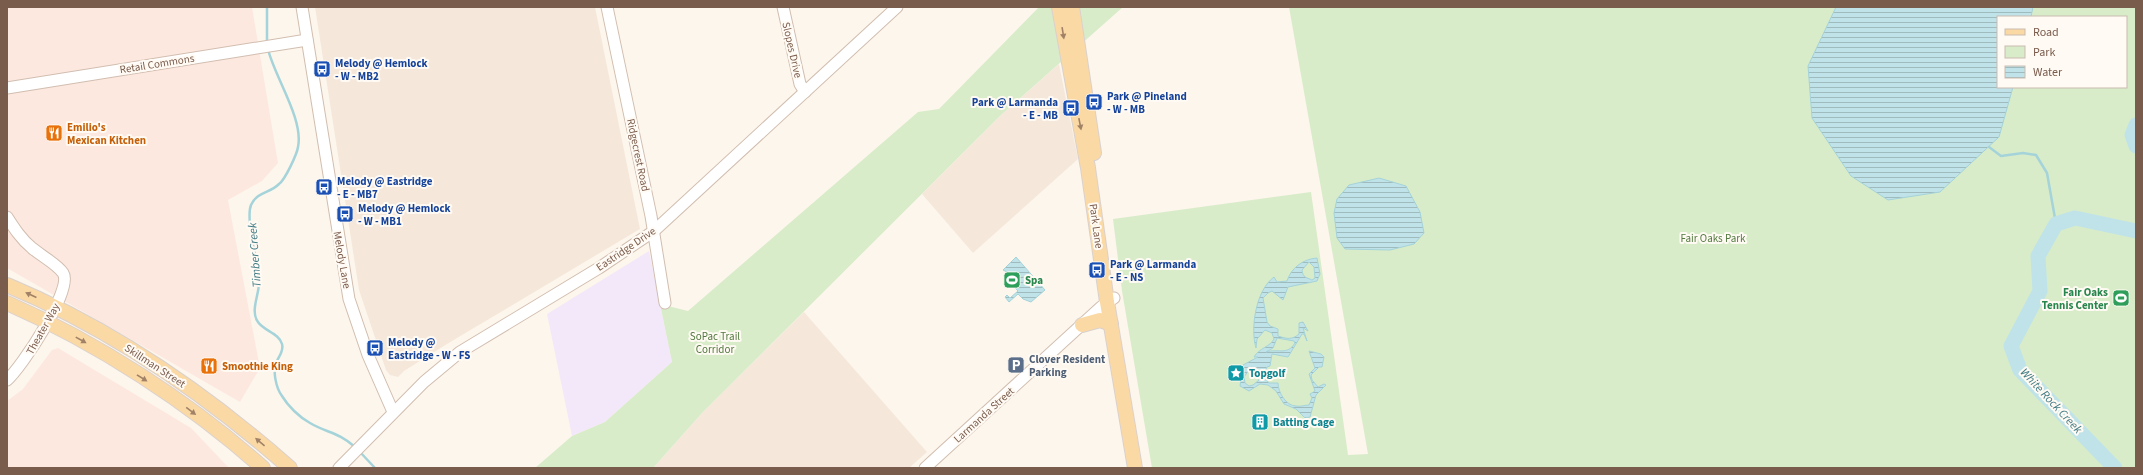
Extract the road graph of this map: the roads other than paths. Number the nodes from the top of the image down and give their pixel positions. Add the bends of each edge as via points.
1 (302, 7) edge
2 (607, 7) edge
3 (783, 7) edge
4 (897, 7) edge
5 (1059, 7) edge
6 (1072, 7) edge
7 (307, 40) junction
8 (1074, 57) junction
9 (7, 88) edge
10 (805, 92) junction
11 (7, 217) edge
12 (654, 231) junction
13 (7, 285) edge
14 (1110, 300) junction
15 (7, 303) edge
16 (665, 303) dead end
17 (55, 307) junction
18 (46, 322) junction
19 (1110, 324) junction
20 (1082, 325) junction
21 (169, 374) junction
22 (7, 380) edge
23 (160, 388) junction
24 (394, 412) junction
25 (263, 468) edge
26 (290, 468) edge
27 (339, 468) edge
28 (925, 468) edge
29 (1135, 468) edge
30 (1143, 468) edge

1 - 7 street, Melody Lane
2 - 12 street, Ridgecrest Road
3 - 10 street, Slopes Drive via 800,84
4 - 10 street, Eastridge Drive
5 -> 8 main road, Park Lane
6 - 8 main road, Park Lane
7 - 9 street, Retail Commons
7 - 24 street, Melody Lane via 349,299 368,355
8 - 14 main road, Park Lane
10 - 12 street, Eastridge Drive
11 - 17 street, Theater Way via 30,247 63,273 66,282
12 - 16 street, Ridgecrest Road
12 - 24 street, Eastridge Drive via 599,268 460,352
17 -> 13 main road, Skillman Street
14 - 19 main road, Park Lane
14 - 20 street, Larmanda Street
14 - 30 main road, Park Lane
15 - 18 main road, Skillman Street
17 - 18 street, Theater Way
17 - 21 main road, Skillman Street via 124,345
18 - 22 street, Theater Way via 28,357
18 -> 23 main road, Skillman Street
19 - 20 main road via 1095,320
19 - 29 main road, Park Lane
20 - 28 street, Larmanda Street
21 - 23 main road
26 -> 21 main road, Skillman Street via 236,422
23 -> 25 main road, Skillman Street via 220,432
24 - 27 street, Eastridge Drive

